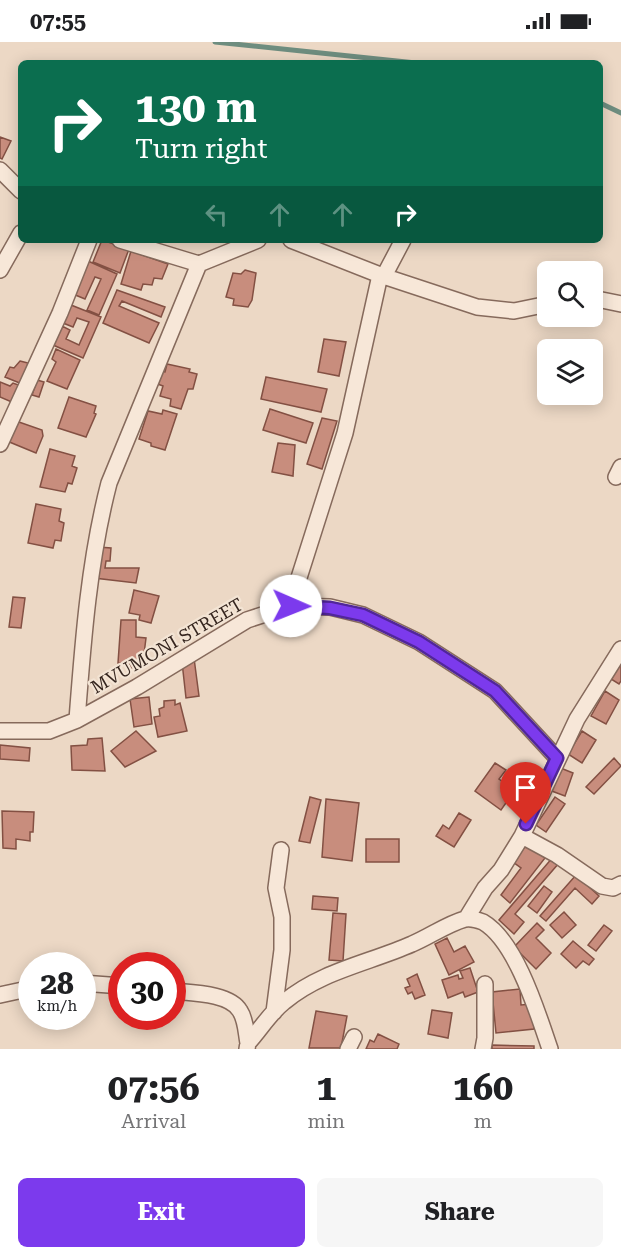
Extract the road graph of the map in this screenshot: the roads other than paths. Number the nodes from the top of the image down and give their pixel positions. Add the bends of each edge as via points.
1 (0, 170) edge
2 (18, 188) edge
3 (18, 238) edge
4 (87, 243) edge
5 (130, 243) edge
6 (251, 243) edge
7 (299, 243) edge
8 (401, 243) edge
9 (199, 264) junction
10 (0, 270) edge
11 (382, 276) junction
12 (603, 300) edge
13 (621, 304) edge
14 (537, 306) edge
15 (0, 444) edge
16 (291, 606) junction
17 (621, 649) edge
18 (77, 720) junction
19 (0, 731) edge
20 (557, 758) junction
21 (522, 836) junction
22 (281, 850) dead end
23 (621, 884) edge
24 (466, 919) junction
25 (485, 984) dead end
26 (18, 991) edge
27 (186, 992) edge
28 (0, 994) edge
29 (274, 1012) junction
30 (248, 1046) edge
31 (483, 1049) edge
32 (550, 1049) edge

1 - 2 street
3 - 10 street
4 - 15 street via 60,313
5 - 9 street
6 - 9 street
7 - 11 street
8 - 11 street
9 - 18 street via 105,499 84,627
11 - 14 street via 477,307 514,311
11 - 16 street via 345,433
12 - 13 street
16 - 18 street, MVUMONI STREET via 247,620
16 - 20 street, MVUMONI STREET via 363,615 419,642 495,691
17 - 20 street
18 - 19 street, MVUMONI STREET via 49,731
20 - 21 street
21 - 23 street via 602,886 613,888
21 - 24 street
22 - 29 street via 276,888 282,917 282,950
24 - 29 street via 322,978
24 - 32 street via 482,921 513,957
25 - 31 street
26 - 28 street
27 - 30 street via 207,994 240,1010
29 - 30 street

